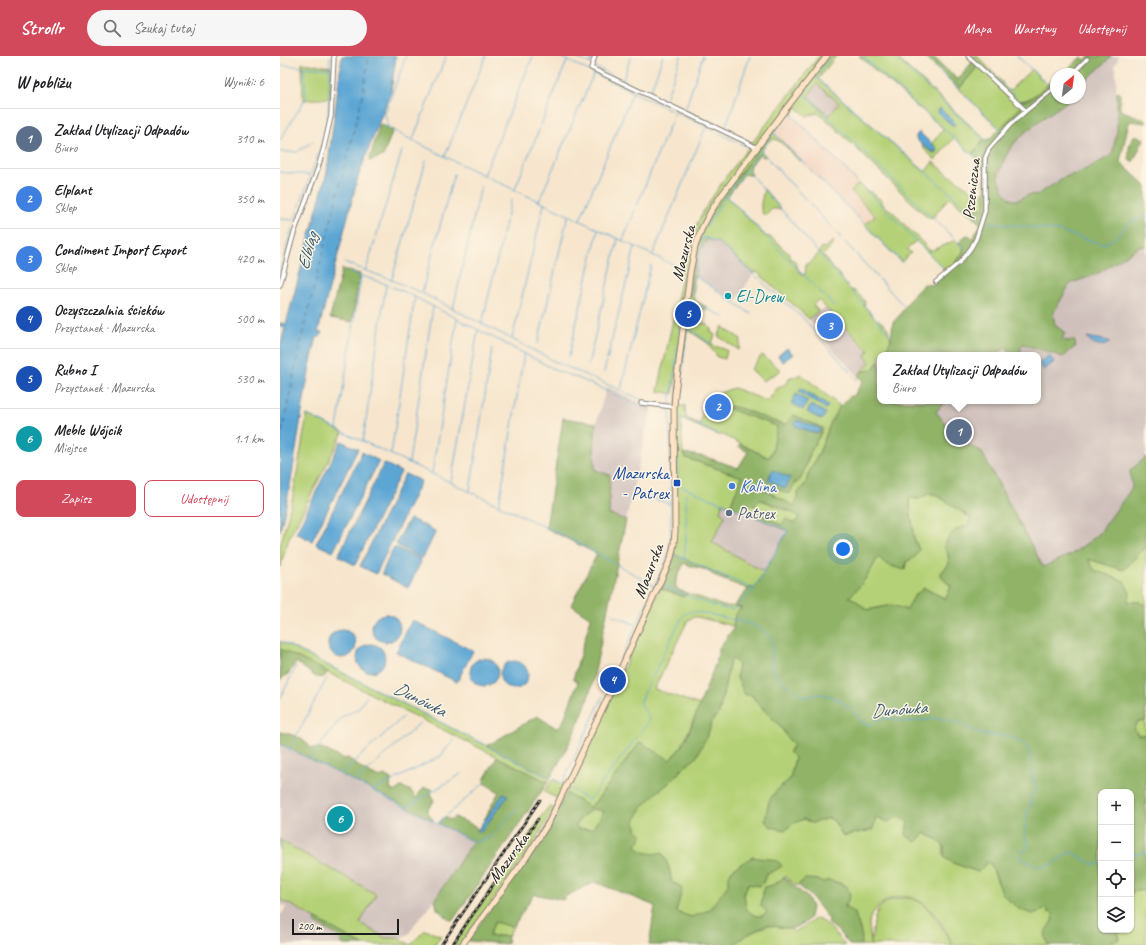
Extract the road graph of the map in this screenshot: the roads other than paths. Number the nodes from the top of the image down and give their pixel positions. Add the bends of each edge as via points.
1 (334, 56) edge
2 (595, 56) edge
3 (827, 56) edge
4 (968, 56) edge
5 (1087, 59) dead end
6 (1078, 68) edge
7 (1050, 92) edge
8 (1026, 111) junction
9 (757, 148) junction
10 (936, 282) dead end
11 (280, 286) edge
12 (640, 404) dead end
13 (674, 407) junction
14 (462, 945) edge

1 - 11 street via 331,116 324,147 293,236
2 - 9 street via 591,68
3 - 9 main road, Mazurska
4 - 8 street
5 - 6 street
7 - 8 street, Pszeniczna
8 - 10 street, Pszeniczna via 1007,129 985,158 985,211 972,248
9 - 13 main road, Mazurska via 711,211 697,240 690,273
12 - 13 street
13 - 14 main road, Mazurska via 675,531 670,558 549,822 526,858

